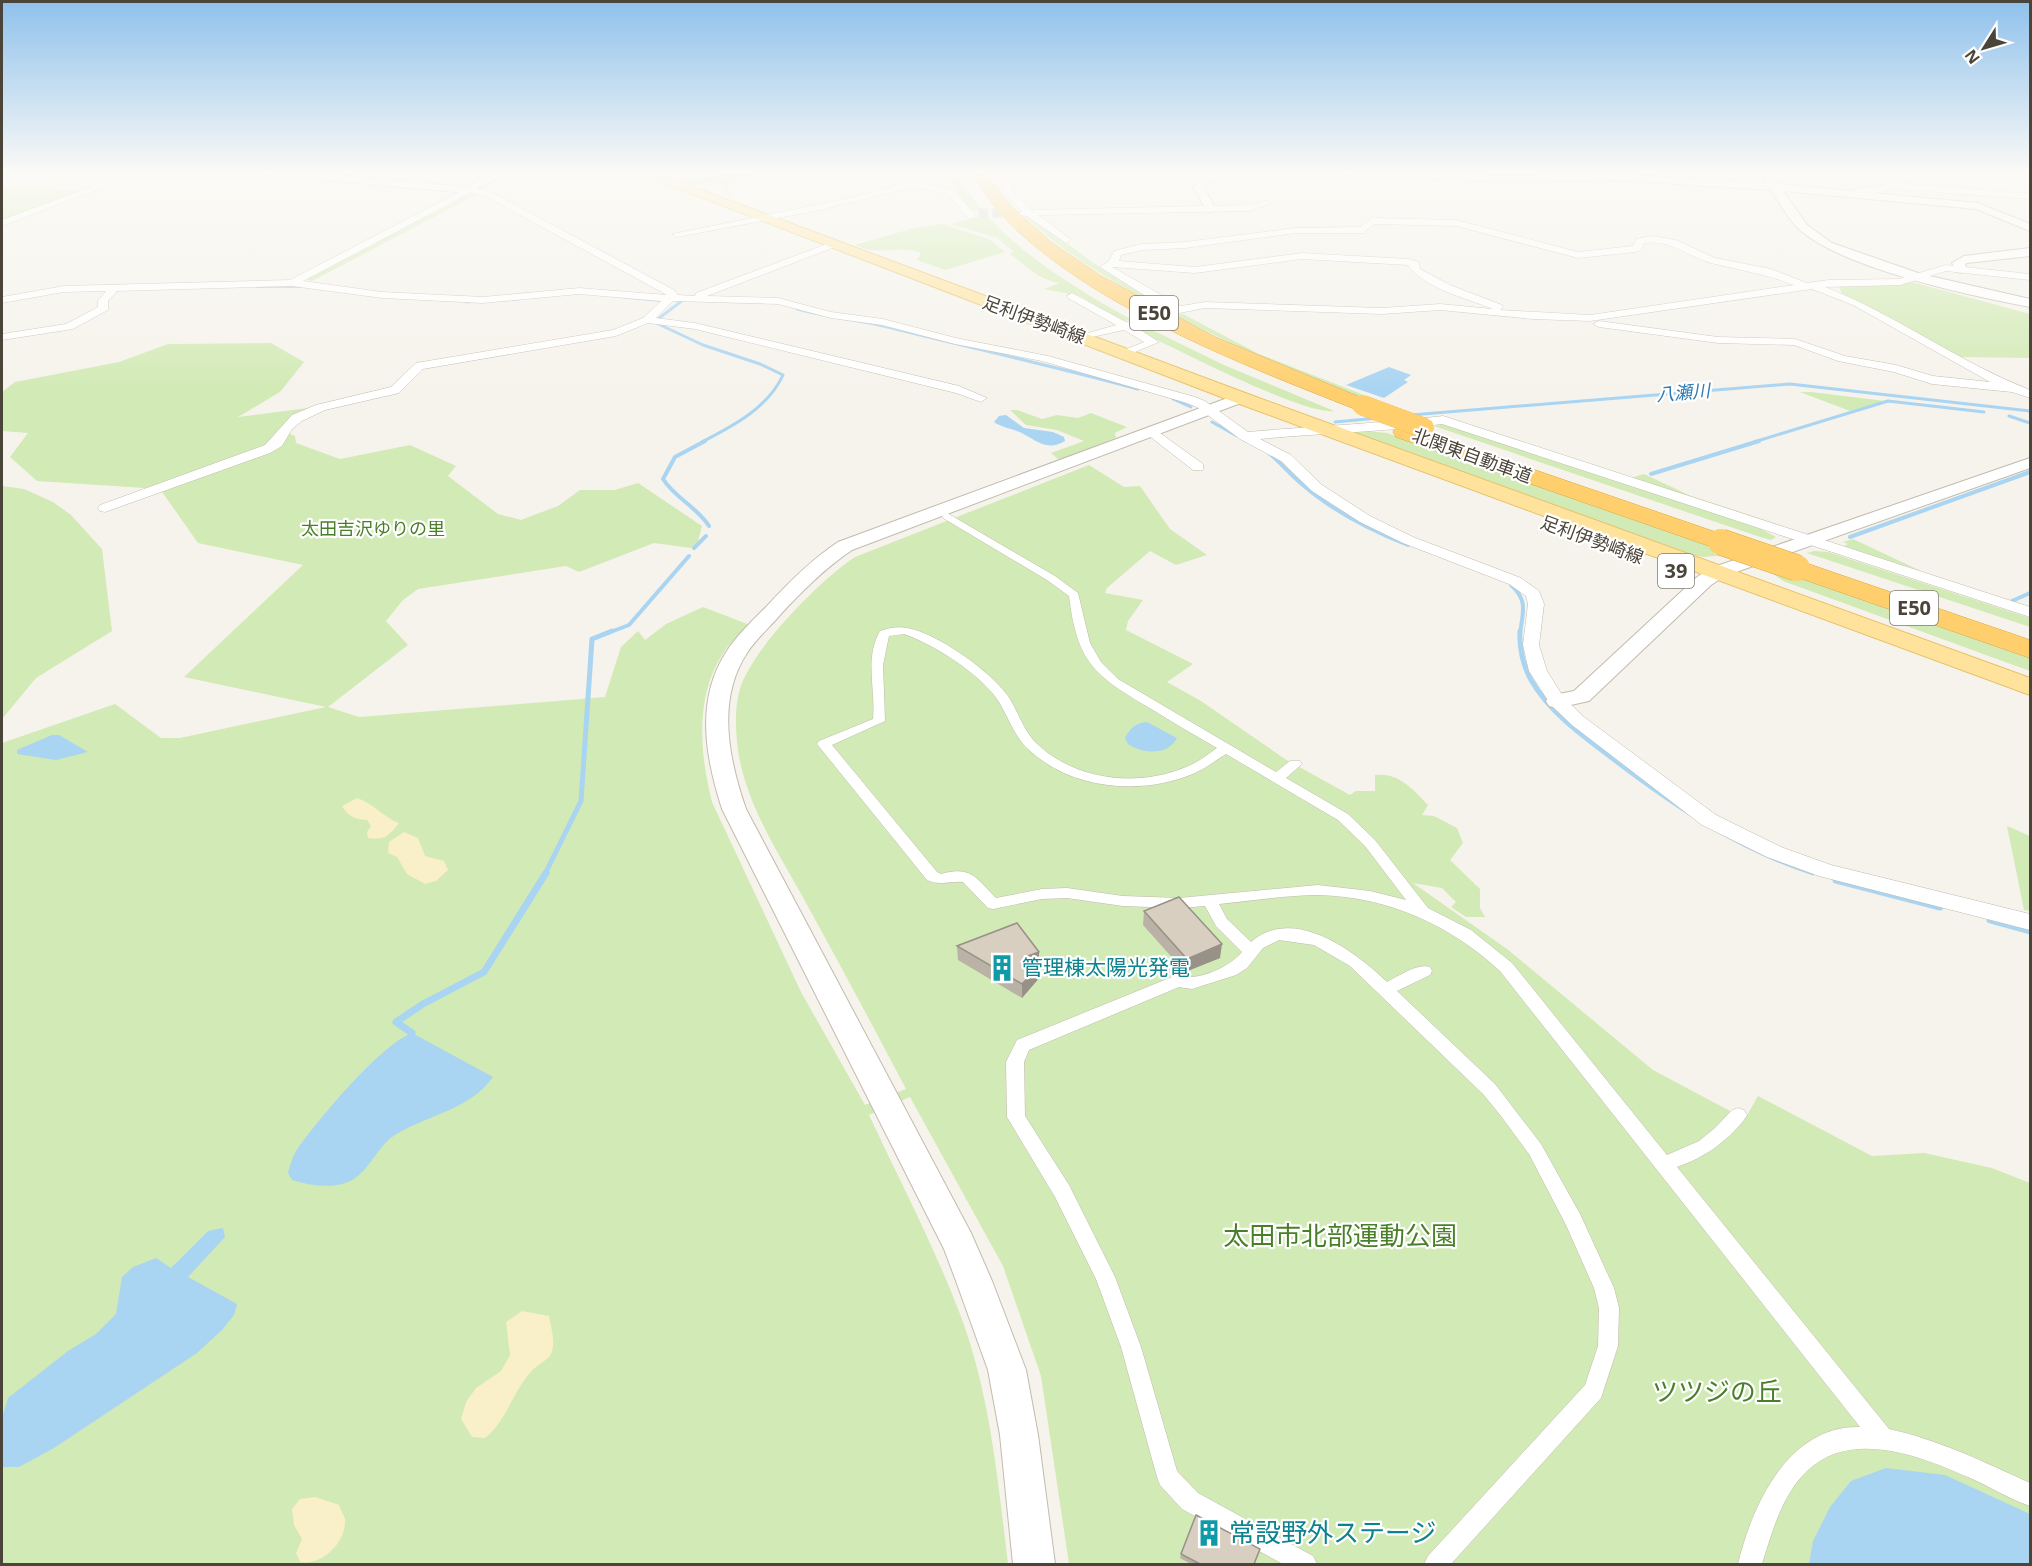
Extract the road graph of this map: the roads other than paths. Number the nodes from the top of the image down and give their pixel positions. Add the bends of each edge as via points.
1 (364, 245) edge
2 (583, 245) edge
3 (832, 245) joint
4 (1029, 245) tunnel mouth
5 (1047, 245) edge
6 (1172, 245) edge
7 (1542, 245) edge
8 (1638, 245) edge
9 (1679, 245) edge
10 (1832, 245) edge
11 (2031, 252) edge
12 (1113, 263) junction
13 (1961, 269) junction
14 (1917, 277) junction
15 (2031, 277) edge
16 (292, 283) junction
17 (1809, 286) junction
18 (112, 290) junction
19 (1072, 296) dead end
20 (693, 298) junction
21 (2, 300) edge
22 (668, 301) junction
23 (2031, 303) edge
24 (1506, 314) junction
25 (1575, 318) junction
26 (647, 320) junction
27 (1129, 325) junction
28 (2, 337) edge
29 (1082, 338) junction
30 (1123, 354) junction
31 (2014, 388) junction
32 (2031, 394) edge
33 (981, 398) dead end
34 (1241, 398) junction
35 (1353, 407) junction
36 (1210, 410) junction
37 (1326, 429) junction
38 (1152, 432) junction
39 (1245, 436) junction
40 (2031, 463) edge
41 (1198, 467) dead end
42 (105, 508) dead end
43 (947, 516) dead end
44 (1806, 556) junction
45 (1711, 577) junction
46 (2031, 612) edge
47 (2031, 635) edge
48 (2031, 649) edge
49 (2031, 687) edge
50 (1557, 701) junction
51 (2031, 704) edge
52 (1226, 748) junction
53 (1295, 764) dead end
54 (1278, 777) junction
55 (1210, 901) junction
56 (1422, 911) junction
57 (2031, 922) edge
58 (1251, 952) junction
59 (1424, 971) dead end
60 (1386, 989) junction
61 (1738, 1114) dead end
62 (1663, 1164) junction
63 (1882, 1438) junction
64 (2031, 1495) edge
65 (1034, 1564) edge
66 (1305, 1564) edge
67 (1436, 1564) edge
68 (1750, 1564) edge

1 - 16 street
2 - 22 street via 670,292 673,295
3 - 20 street
3 - 29 main road, 足利伊勢崎線 / 39
4 - 35 highway, 北関東自動車道 / E50 via 1095,291 1220,356
5 - 35 highway, 北関東自動車道 / E50 via 1111,288 1224,347
6 - 12 street via 1127,249 1117,253
7 - 8 street via 1583,255 1636,249
9 - 17 street via 1712,260
10 - 14 street
11 - 13 street via 1964,260 1958,263
12 - 24 street via 1203,270 1302,256 1409,262 1415,264 1419,273 1485,299
12 - 24 street via 1106,268 1177,310 1205,305 1382,311 1440,307
13 - 14 street via 1936,269
13 - 15 street
14 - 17 street via 1900,282 1849,281
14 - 23 street
16 - 18 street
16 - 22 street via 382,295 483,300 579,291
17 - 25 street
17 - 31 street via 1861,305 1905,333
18 - 21 street via 64,289
18 - 28 street via 103,301 104,308 69,327
19 - 27 street
20 - 22 street
20 - 36 street via 778,301 831,315 883,322 1066,364 1175,394
22 - 26 street
24 - 25 street
25 - 31 street via 1692,338 1796,342 1842,359 1942,382
26 - 33 street via 695,326
26 - 42 street via 616,333 420,366 394,390 344,400 304,414 289,424 277,443 261,452
27 - 29 street
27 - 30 street via 1153,342
29 - 30 main road, 足利伊勢崎線 / 39
30 - 34 main road, 足利伊勢崎線 / 39
31 - 32 street
34 - 36 street
34 - 37 main road, 足利伊勢崎線 / 39
35 - 44 highway, 北関東自動車道 / E50, bridge via 1731,540
36 - 38 street
36 - 39 street
37 - 39 street
37 - 44 street via 1380,428 1443,420
37 - 45 main road, 足利伊勢崎線 / 39 via 1442,484
38 - 41 street
38 - 65 street via 845,546 801,579 744,643 728,668 719,693 720,766 734,809 959,1244 1003,1359 1019,1435
39 - 50 street via 1286,458 1326,495 1378,526 1498,573 1529,590 1536,604 1530,634 1534,658
40 - 44 street
43 - 52 street via 1074,595 1084,646 1102,672
44 - 45 street
44 - 46 street
44 - 47 highway, 北関東自動車道 / E50
44 - 48 highway, 北関東自動車道 / E50
45 - 49 main road, 足利伊勢崎線 / 39
45 - 50 street via 1581,696
45 - 51 main road, 足利伊勢崎線 / 39
50 - 57 street via 1677,798 1749,842 1850,878
52 - 54 street
52 - 55 street via 1192,769 1151,780 1102,780 1081,775 1045,758 1031,745 989,681 906,631 884,633 879,644 879,721 824,744 932,876 940,880 967,877 993,904 1031,895 1067,893 1123,901
53 - 54 street
54 - 56 street via 1357,829
55 - 56 street via 1341,891 1395,901
55 - 58 street via 1221,922
56 - 62 street via 1472,938 1506,967
58 - 60 street via 1276,934 1318,940 1356,962
58 - 66 street via 1230,971 1192,983 1178,981 1023,1045 1015,1062 1014,1108 1105,1277 1131,1347 1168,1477 1190,1501
59 - 60 street
60 - 67 street via 1489,1089 1535,1149 1573,1220 1609,1308 1608,1346 1593,1390
61 - 62 street via 1721,1137 1701,1150
62 - 63 street
63 - 64 street via 1929,1451
63 - 68 street via 1835,1442 1817,1448 1800,1462 1785,1482 1759,1534

